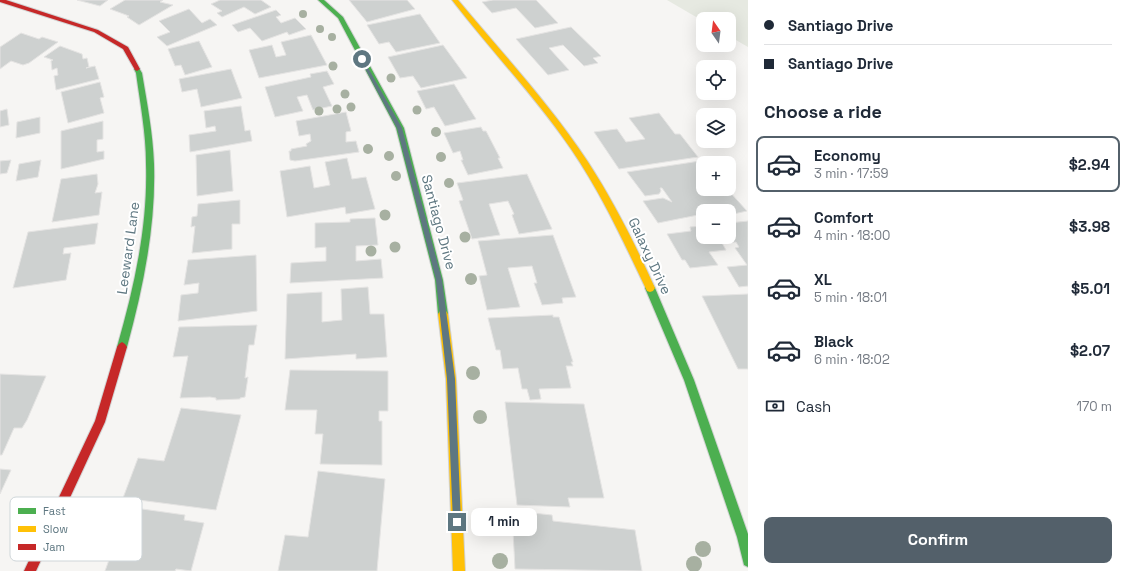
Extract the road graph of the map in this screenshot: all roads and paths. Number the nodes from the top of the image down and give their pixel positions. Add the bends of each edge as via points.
1 (0, 0) edge
2 (321, 0) edge
3 (455, 0) edge
4 (65, 497) edge
5 (35, 561) edge
6 (748, 561) edge
7 (30, 571) edge
8 (459, 571) edge

1 - 4 street, Leeward Lane via 96,31 126,48 138,73 150,164 147,221 134,307 100,422
2 - 8 street, Santiago Drive via 340,17 400,128 439,280 451,379
3 - 6 street, Galaxy Drive via 530,89 574,147 609,202 645,276 689,380
5 - 7 street, Leeward Lane

